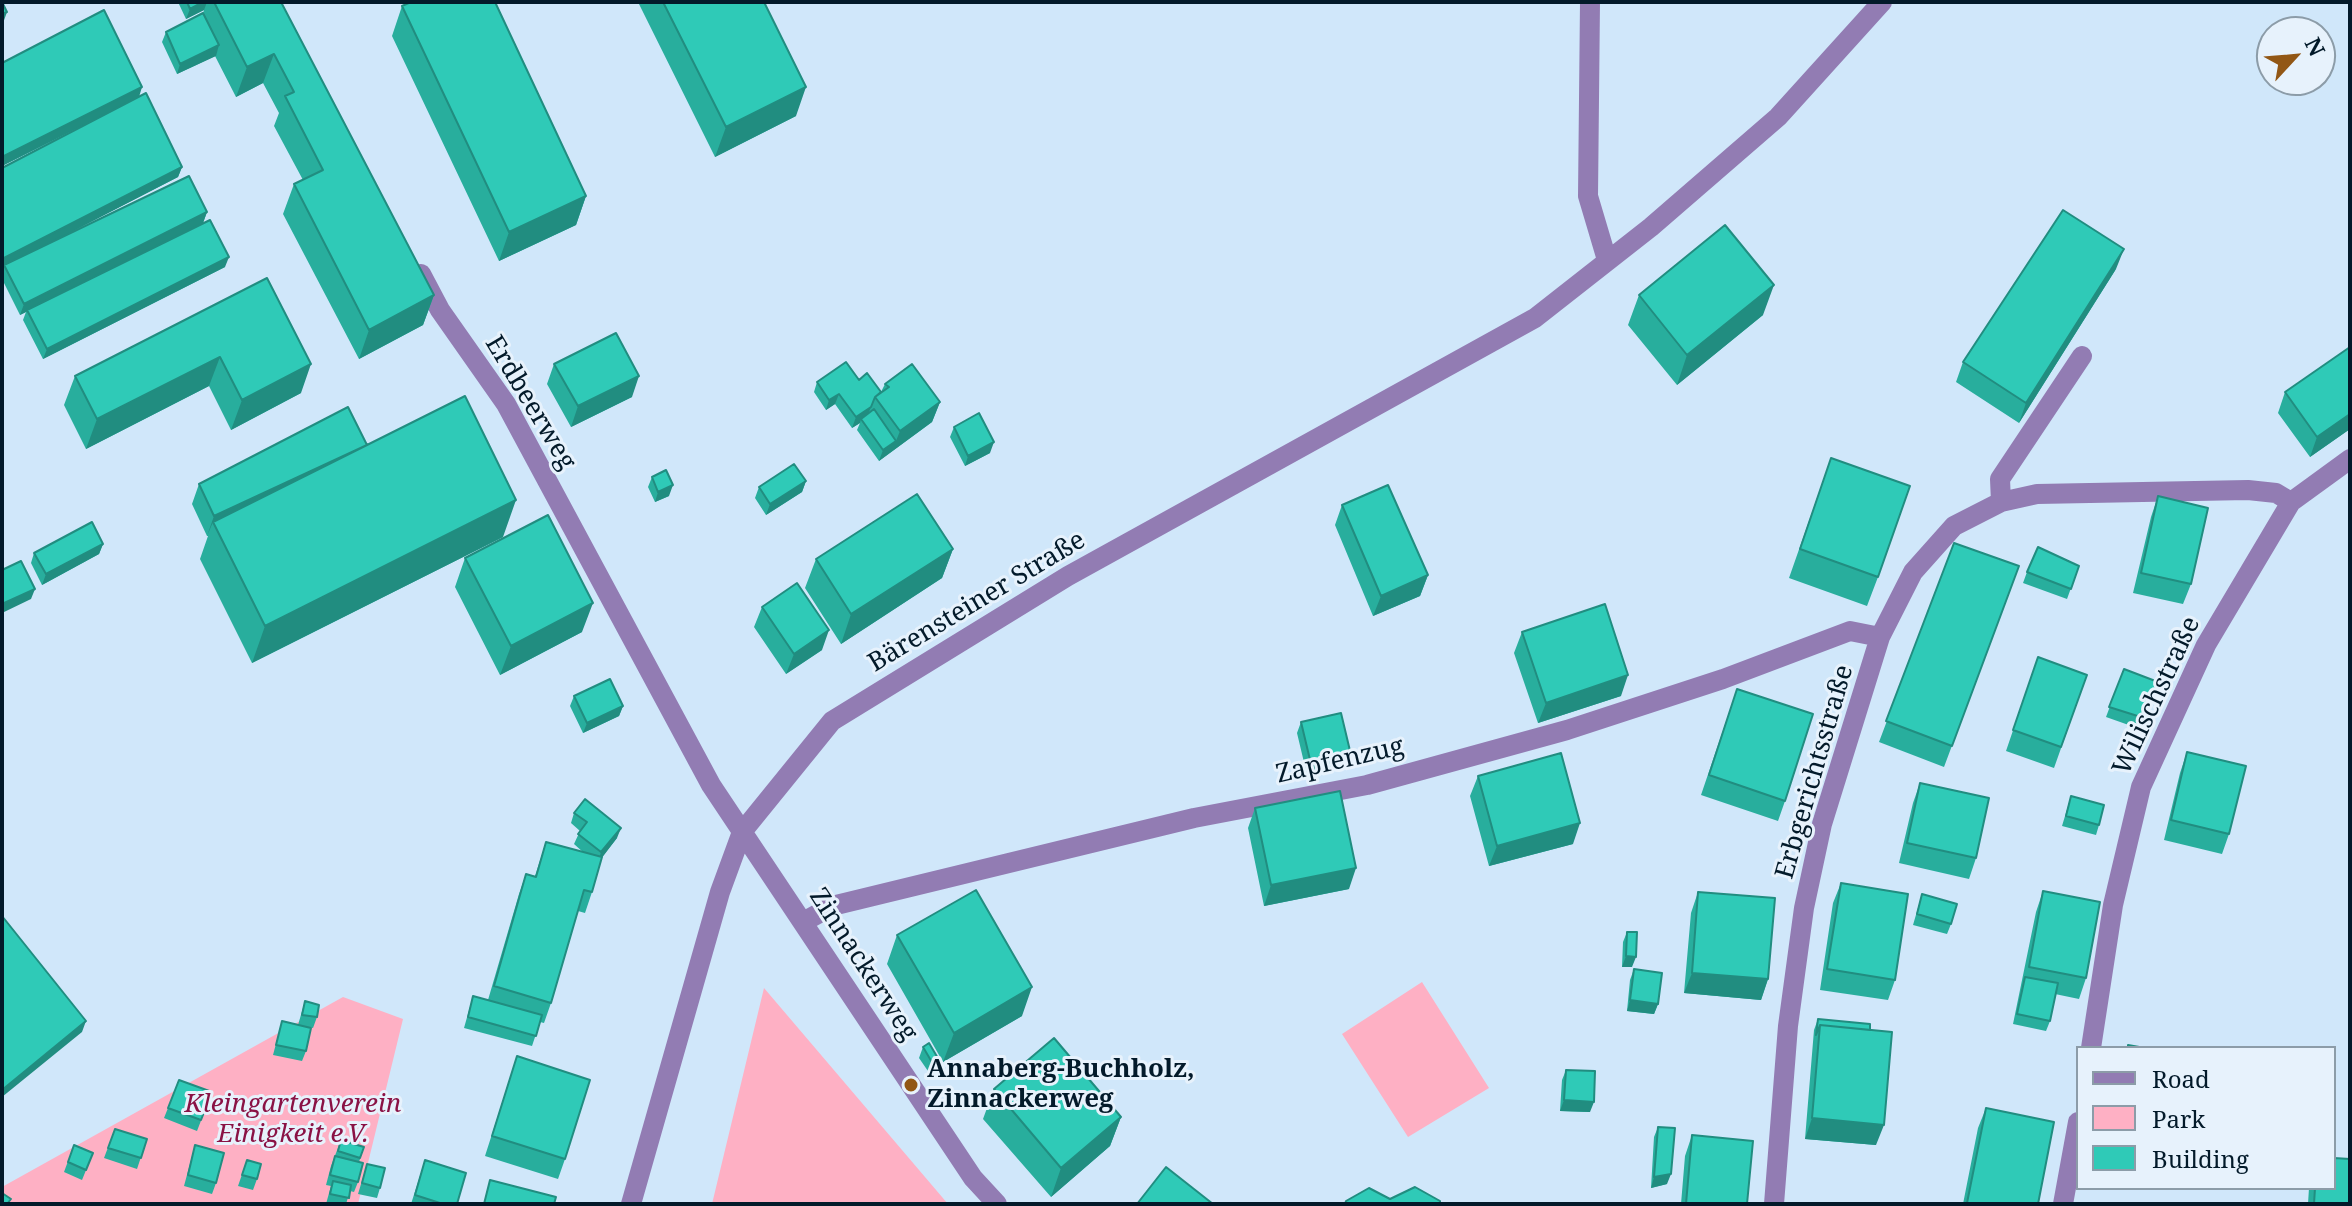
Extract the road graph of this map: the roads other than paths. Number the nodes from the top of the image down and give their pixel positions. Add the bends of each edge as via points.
1 (1590, 2) edge
2 (1882, 2) edge
3 (410, 254) edge
4 (1607, 260) junction
5 (2082, 356) dead end
6 (2350, 459) edge
7 (2001, 502) junction
8 (2291, 502) junction
9 (1880, 637) junction
10 (742, 832) junction
11 (805, 921) junction
12 (2091, 1046) edge
13 (2076, 1133) edge
14 (631, 1204) edge
15 (997, 1204) edge
16 (1774, 1204) edge
17 (2063, 1204) edge

1 - 4 street via 1588,196
2 - 4 street, Bärensteiner Straße via 1778,117
3 - 10 street, Erdbeerweg via 440,310 506,404 711,785
4 - 10 street, Bärensteiner Straße via 1535,318 1068,576 832,721
5 - 7 street via 2000,479
6 - 8 street, Wilischstraße
7 - 8 street, Erbgerichtsstraße via 2037,494 2248,490 2276,493
7 - 9 street, Erbgerichtsstraße via 1954,526 1913,572
8 - 12 street, Wilischstraße via 2206,645 2141,787 2113,905
9 - 11 street, Zapfenzug via 1850,631 1567,730 1367,785 1194,818 832,906
9 - 16 street, Erbgerichtsstraße via 1822,824 1804,908 1788,1026
10 - 11 street, Zinnackerweg
10 - 14 street, Bärensteiner Straße
11 - 15 street, Zinnackerweg via 964,1165
13 - 17 street

